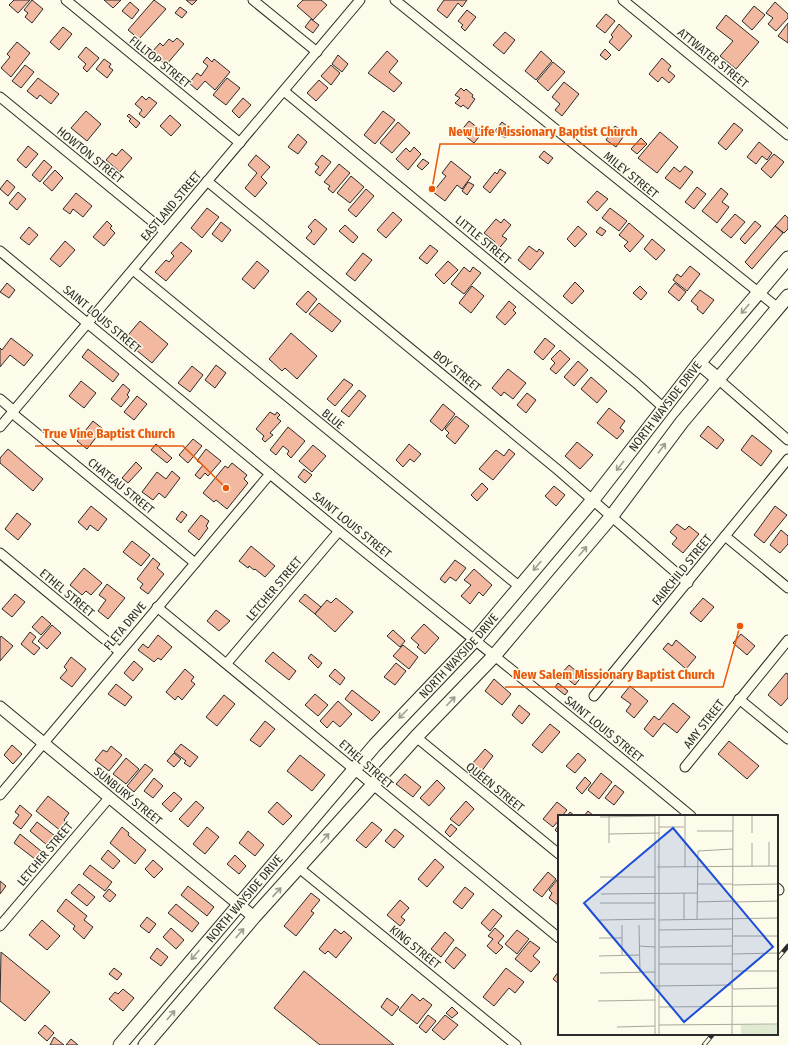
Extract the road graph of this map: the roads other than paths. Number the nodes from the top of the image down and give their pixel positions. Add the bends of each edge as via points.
1 (66, 0) edge
2 (254, 0) edge
3 (360, 0) edge
4 (395, 0) edge
5 (623, 0) edge
6 (317, 52) junction
7 (284, 91) junction
8 (0, 97) edge
9 (788, 135) edge
10 (240, 143) junction
11 (207, 182) junction
12 (164, 231) junction
13 (0, 251) edge
14 (788, 258) edge
15 (133, 270) junction
16 (759, 293) junction
17 (788, 296) edge
18 (778, 308) junction
19 (87, 322) junction
20 (699, 363) junction
21 (718, 379) junction
22 (0, 399) edge
23 (665, 409) junction
24 (13, 412) junction
25 (0, 427) edge
26 (788, 440) edge
27 (788, 459) edge
28 (270, 474) junction
29 (592, 501) junction
30 (611, 517) junction
31 (339, 531) junction
32 (725, 536) junction
33 (0, 553) edge
34 (195, 563) junction
35 (688, 583) junction
36 (520, 587) junction
37 (788, 588) edge
38 (157, 607) junction
39 (475, 640) junction
40 (788, 640) edge
41 (120, 652) junction
42 (494, 656) junction
43 (227, 663) junction
44 (594, 696) dead end
45 (739, 699) junction
46 (0, 708) edge
47 (416, 737) junction
48 (788, 740) edge
49 (43, 743) junction
50 (685, 767) dead end
51 (354, 770) junction
52 (372, 786) junction
53 (0, 795) edge
54 (108, 798) junction
55 (690, 815) edge
56 (558, 853) edge
57 (299, 868) junction
58 (239, 904) junction
59 (254, 917) junction
60 (0, 926) edge
61 (558, 937) edge
62 (120, 1045) edge
63 (146, 1045) edge
64 (516, 1045) edge

1 - 10 street, FILLTOP STREET
2 - 6 street
3 - 6 street, EASTLAND STREET
4 - 16 street, MILEY STREET
5 - 9 street, ATTWATER STREET
6 - 7 street, EASTLAND STREET
7 - 10 street, EASTLAND STREET
7 - 23 street, LITTLE STREET
8 - 12 street, HOWTON STREET
10 - 11 street, EASTLAND STREET
11 - 12 street, EASTLAND STREET
11 - 29 street, BOY STREET via 558,470
12 - 15 street, EASTLAND STREET
13 - 19 street, SAINT LOUIS STREET
14 - 16 main road, NORTH WAYSIDE DRIVE
15 - 19 street, EASTLAND STREET
15 - 36 street, BLUE
16 - 18 street, MILEY STREET
16 -> 20 main road, NORTH WAYSIDE DRIVE
17 - 18 main road, NORTH WAYSIDE DRIVE
18 - 21 main road, NORTH WAYSIDE DRIVE
19 - 24 street, EASTLAND STREET
19 - 28 street, SAINT LOUIS STREET
20 - 21 main road
20 - 23 main road, NORTH WAYSIDE DRIVE
21 - 26 street
30 -> 21 main road, NORTH WAYSIDE DRIVE via 682,422
22 - 24 street, CHATEAU STREET
23 -> 29 main road, NORTH WAYSIDE DRIVE
24 - 25 street, EASTLAND STREET
24 - 34 street, CHATEAU STREET
27 - 32 street, FAIRCHILD STREET
28 - 31 street, SAINT LOUIS STREET
28 - 34 street, FLETA DRIVE
29 - 30 street, BOY STREET
29 -> 36 main road, NORTH WAYSIDE DRIVE
30 - 35 street, BOY STREET
42 -> 30 main road, NORTH WAYSIDE DRIVE
31 - 39 street, SAINT LOUIS STREET
31 - 43 street, LETCHER STREET
32 - 35 street, FAIRCHILD STREET
32 - 37 street
33 - 41 street, ETHEL STREET
34 - 38 street, FLETA DRIVE
35 - 44 street, FAIRCHILD STREET
36 - 39 main road, NORTH WAYSIDE DRIVE
38 - 41 street, FLETA DRIVE
38 - 43 street, ETHEL STREET
39 - 42 street, SAINT LOUIS STREET
39 -> 51 main road, NORTH WAYSIDE DRIVE via 398,719
40 - 45 street, AMY STREET
41 - 49 street, FLETA DRIVE
47 -> 42 main road, NORTH WAYSIDE DRIVE
42 - 55 street, SAINT LOUIS STREET
43 - 51 street, ETHEL STREET
45 - 48 street
45 - 50 street, AMY STREET
46 - 49 street, SUNBURY STREET
47 - 52 main road, NORTH WAYSIDE DRIVE
47 - 56 street, QUEEN STREET
49 - 53 street, FLETA DRIVE
49 - 54 street, SUNBURY STREET
51 - 52 street, ETHEL STREET
51 - 58 main road, NORTH WAYSIDE DRIVE
57 -> 52 main road, NORTH WAYSIDE DRIVE
52 - 61 street, ETHEL STREET
54 - 58 street, SUNBURY STREET
54 - 60 street, LETCHER STREET
59 -> 57 main road, NORTH WAYSIDE DRIVE
57 - 64 street, KING STREET
58 - 59 street, SUNBURY STREET
58 -> 62 main road, NORTH WAYSIDE DRIVE
63 -> 59 main road, NORTH WAYSIDE DRIVE

